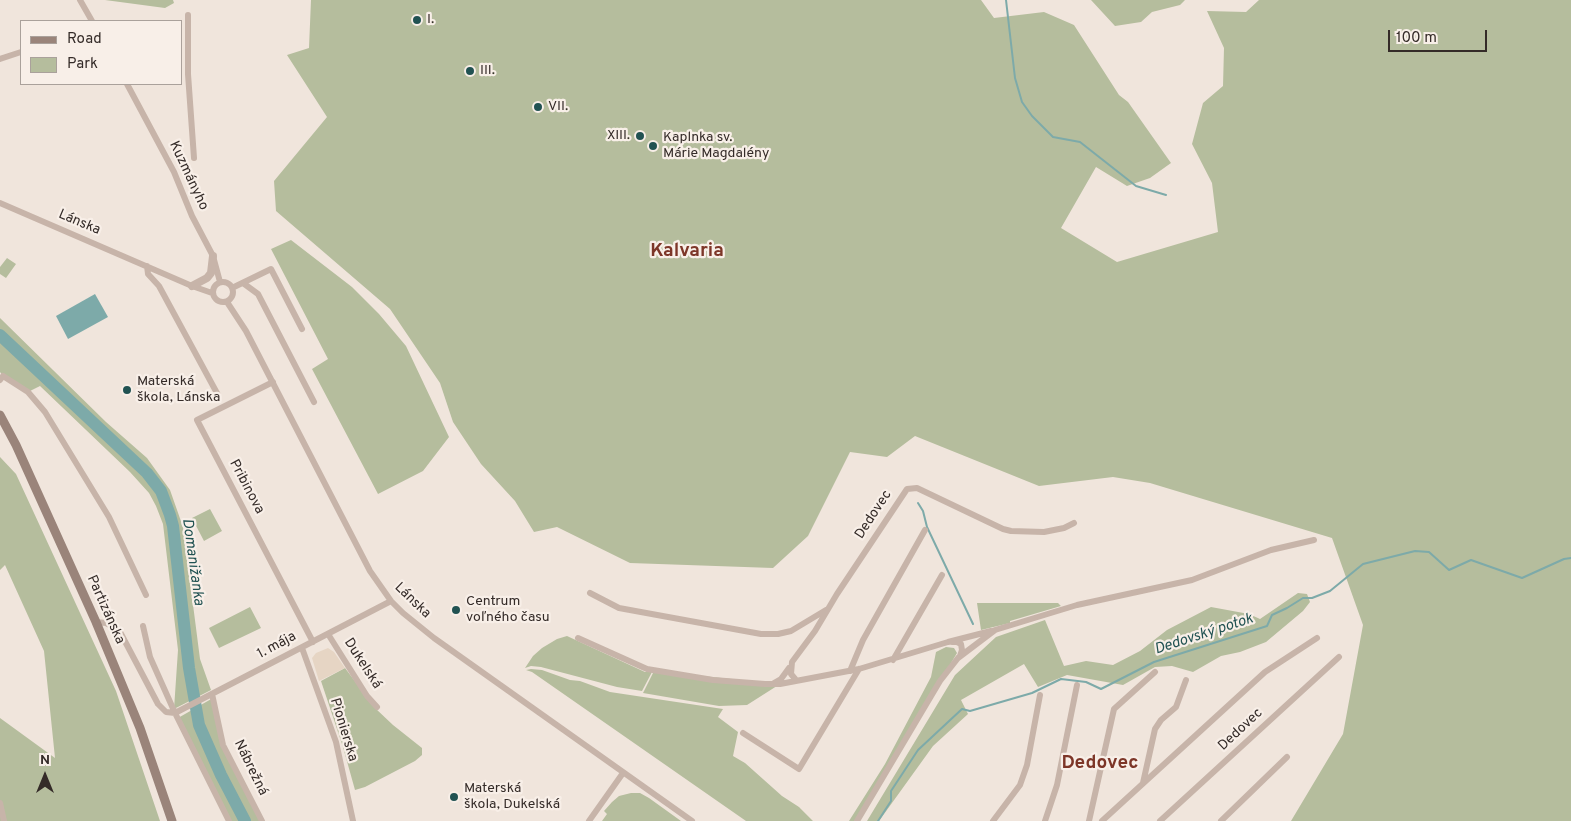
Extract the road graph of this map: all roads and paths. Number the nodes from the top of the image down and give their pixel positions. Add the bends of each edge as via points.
1 (80, 0) edge
2 (188, 14) dead end
3 (91, 20) edge
4 (20, 52) edge
5 (0, 59) edge
6 (128, 85) edge
7 (194, 158) dead end
8 (0, 203) edge
9 (213, 256) junction
10 (148, 266) junction
11 (220, 282) junction
12 (243, 283) junction
13 (192, 286) junction
14 (232, 288) junction
15 (212, 293) junction
16 (227, 302) junction
17 (302, 329) dead end
18 (1, 376) edge
19 (272, 382) junction
20 (218, 395) dead end
21 (314, 402) dead end
22 (0, 415) edge
23 (1074, 523) dead end
24 (925, 530) dead end
25 (1314, 540) dead end
26 (942, 575) dead end
27 (590, 592) dead end
28 (146, 595) dead end
29 (391, 601) junction
30 (827, 610) junction
31 (96, 622) junction
32 (143, 626) dead end
33 (995, 630) junction
34 (328, 634) junction
35 (578, 638) dead end
36 (1317, 638) dead end
37 (313, 642) junction
38 (948, 642) junction
39 (302, 648) junction
40 (1339, 657) dead end
41 (958, 658) junction
42 (893, 660) junction
43 (792, 662) junction
44 (859, 669) junction
45 (850, 671) junction
46 (1155, 672) dead end
47 (796, 680) junction
48 (1186, 680) dead end
49 (765, 684) junction
50 (1077, 685) dead end
51 (212, 694) junction
52 (1040, 695) dead end
53 (377, 707) dead end
54 (175, 713) junction
55 (743, 732) dead end
56 (1287, 757) dead end
57 (623, 773) junction
58 (1143, 784) junction
59 (0, 803) edge
60 (4, 821) edge
61 (172, 821) edge
62 (229, 821) edge
63 (262, 821) edge
64 (353, 821) edge
65 (589, 821) edge
66 (692, 821) edge
67 (857, 821) edge
68 (993, 821) edge
69 (1045, 821) edge
70 (1089, 821) edge
71 (1102, 821) edge
72 (1160, 821) edge
73 (1221, 821) edge

1 - 3 street
2 - 7 street
4 - 5 street
6 - 9 street, Kuzmányho via 174,172
8 - 10 street, Lánska
9 - 11 street, Kuzmányho
9 - 13 street via 211,273
10 - 13 street, Lánska
10 - 20 street via 148,274 159,286
11 - 14 street via 226,282
11 - 15 street
12 - 14 street
12 - 17 street via 271,269
12 - 21 street via 258,294
13 - 15 street, Lánska
14 - 16 street via 232,296
15 - 16 street via 217,301
16 - 19 street, Lánska
18 - 28 street via 28,392 45,412 109,517
19 - 29 street, Lánska via 365,561
19 - 37 street, Pribinova via 196,420
22 - 31 main road, Partizánska
23 - 30 street, Dedovec via 1044,532 1011,531 923,490 909,488 901,495
24 - 45 street via 862,640
25 - 33 street via 1271,550 1192,580 1078,605
26 - 42 street
27 - 30 street via 619,608 761,634 791,631
29 - 34 street, 1. mája
29 - 57 street, Lánska via 434,638
30 - 43 street, Dedovec
31 - 54 street via 119,630 158,704 166,712
31 - 61 main road, Partizánska via 138,722
32 - 54 street via 150,657
33 - 38 street
33 - 41 street
34 - 37 street, 1. mája
34 - 53 street, Dukelská
35 - 49 street via 647,669 681,676
36 - 58 street, Dedovec via 1265,672
37 - 39 street, 1. mája
38 - 41 street via 961,644
38 - 42 street
39 - 51 street, 1. mája
39 - 64 street, Pionierska via 336,742 351,795
40 - 72 street, Dedovec
41 - 67 street via 940,681
42 - 44 street
43 - 47 street via 791,674
43 - 49 street, Dedovec via 781,679
44 - 45 street
44 - 55 street via 799,769
45 - 47 street
46 - 70 street via 1114,709
47 - 49 street
48 - 58 street via 1176,707 1155,729
50 - 69 street via 1057,785
51 - 54 street, 1. mája
51 - 63 street, Nábrežná via 223,745
52 - 68 street via 1020,786
54 - 62 street
56 - 73 street
57 - 65 street
57 - 66 street, Lánska
58 - 71 street, Dedovec
59 - 60 street

